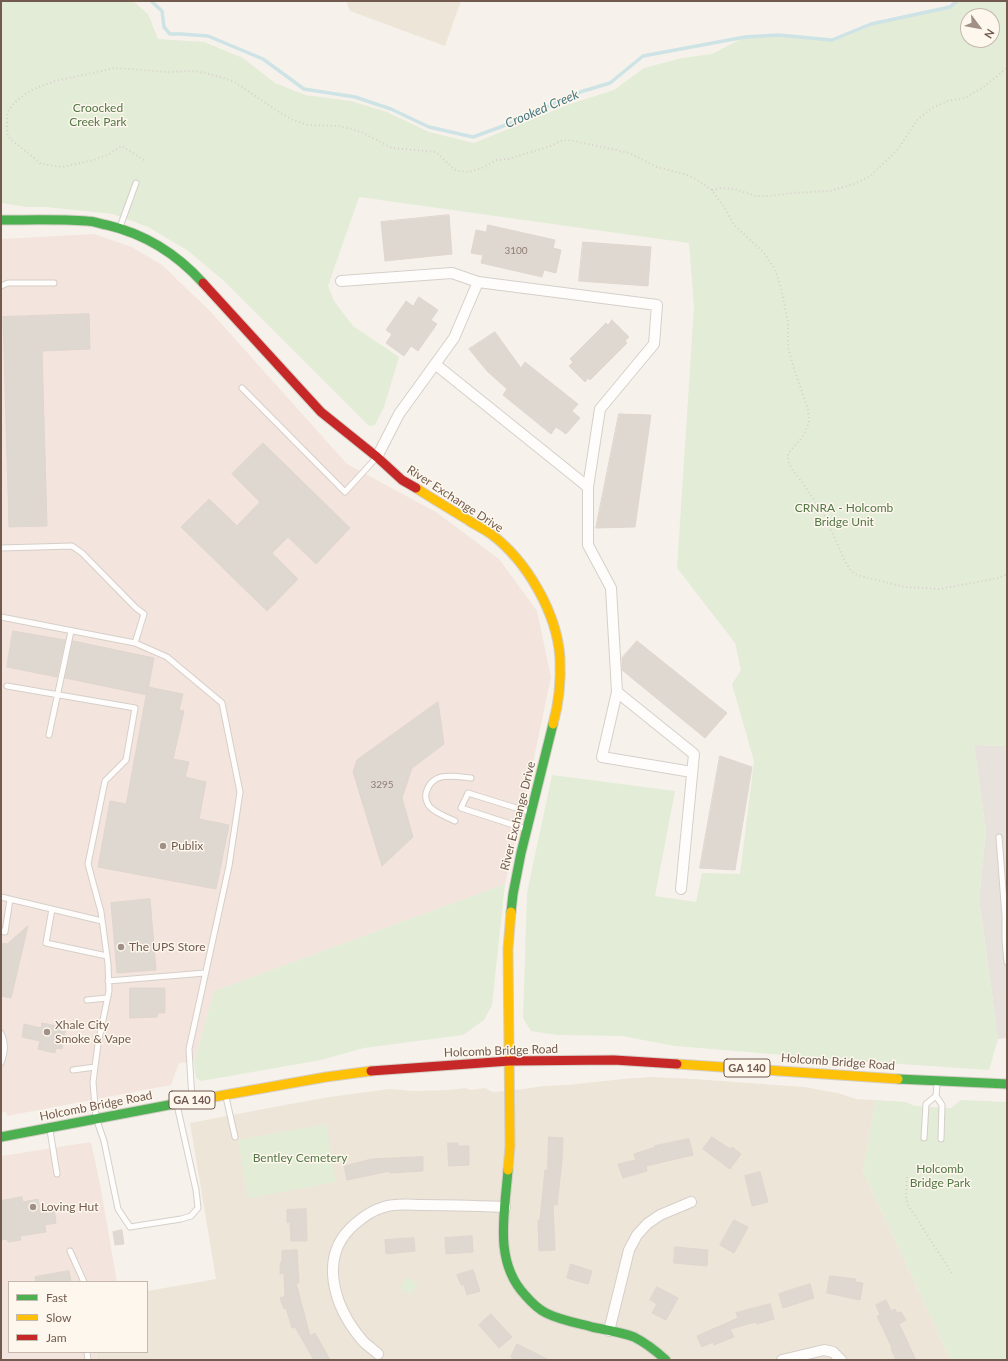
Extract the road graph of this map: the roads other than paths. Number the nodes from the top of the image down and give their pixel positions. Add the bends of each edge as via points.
1 (136, 183) dead end
2 (1, 220) edge
3 (119, 228) junction
4 (341, 281) dead end
5 (478, 282) junction
6 (54, 283) dead end
7 (1, 286) edge
8 (435, 364) junction
9 (242, 388) dead end
10 (376, 457) junction
11 (588, 487) junction
12 (1, 548) edge
13 (1, 617) edge
14 (71, 631) junction
15 (135, 643) junction
16 (7, 686) dead end
17 (617, 692) junction
18 (58, 695) junction
19 (49, 735) dead end
20 (692, 772) junction
21 (471, 778) dead end
22 (531, 813) junction
23 (455, 821) dead end
24 (527, 829) junction
25 (999, 837) dead end
26 (681, 889) dead end
27 (1, 897) edge
28 (10, 899) junction
29 (52, 909) junction
30 (102, 921) junction
31 (1, 931) edge
32 (107, 956) junction
33 (1007, 962) edge
34 (205, 973) junction
35 (108, 980) junction
36 (107, 998) junction
37 (87, 1000) dead end
38 (1, 1033) edge
39 (509, 1061) junction
40 (1, 1063) edge
41 (95, 1067) junction
42 (73, 1070) dead end
43 (937, 1082) junction
44 (1007, 1084) edge
45 (226, 1094) junction
46 (936, 1096) junction
47 (192, 1101) junction
48 (177, 1104) junction
49 (96, 1118) junction
50 (50, 1127) junction
51 (1, 1137) edge
52 (235, 1137) dead end
53 (924, 1138) dead end
54 (941, 1139) dead end
55 (57, 1174) dead end
56 (691, 1202) dead end
57 (505, 1207) junction
58 (70, 1251) dead end
59 (84, 1281) edge
60 (609, 1331) junction
61 (378, 1354) dead end
62 (666, 1360) edge
63 (782, 1360) edge
64 (841, 1360) edge

1 - 3 lane
2 - 3 street, River Exchange Drive via 88,221
3 - 10 street, River Exchange Drive via 160,246 193,272 321,412
4 - 5 street via 452,273
5 - 8 street via 454,338
5 - 11 street via 657,306 654,344 600,409
6 - 7 lane via 8,283
8 - 10 street via 399,414
8 - 11 street
9 - 10 lane via 345,492
10 - 22 street, River Exchange Drive via 402,480 491,534 531,577 545,604 560,657 560,685 556,714
11 - 17 street via 588,545 611,588
12 - 15 lane via 72,546 82,553 144,614
13 - 14 lane
14 - 15 lane
14 - 18 lane
15 - 34 lane via 167,657 222,703 240,792 229,866
16 - 18 lane
17 - 20 street via 694,754
17 - 20 street via 602,757
18 - 19 lane
18 - 30 lane via 135,708 126,760 105,782 88,864
20 - 26 street
21 - 23 lane via 440,777 428,785 425,797 430,807
22 - 24 street, River Exchange Drive
22 - 24 lane via 468,793 461,808
24 - 39 street, River Exchange Drive via 513,894 508,949
25 - 33 lane
27 - 28 lane
28 - 29 lane
28 - 31 lane via 5,932
29 - 30 lane
29 - 32 lane via 46,943
30 - 32 lane
32 - 35 lane
34 - 35 lane
34 - 47 lane via 189,1049
35 - 36 lane
36 - 37 lane
36 - 41 lane
38 - 40 lane via 5,1052
39 - 43 street, Holcomb Bridge Road / GA 140 via 614,1060
39 - 45 street, Holcomb Bridge Road / GA 140 via 384,1069
39 - 57 street, River Exchange Drive via 510,1146
41 - 42 lane
41 - 49 lane via 93,1082
43 - 44 street, Holcomb Bridge Road / GA 140
43 - 46 lane
45 - 47 street, Holcomb Bridge Road / GA 140
45 - 52 lane
46 - 53 lane via 926,1104
46 - 54 lane via 942,1104
47 - 48 street, Holcomb Bridge Road / GA 140
48 - 49 street, Holcomb Bridge Road / GA 140
48 - 49 lane via 198,1208 191,1216 165,1222 130,1227 124,1219 118,1209 104,1141
49 - 50 street, Holcomb Bridge Road / GA 140
50 - 51 street, Holcomb Bridge Road / GA 140
50 - 55 lane
56 - 60 street via 660,1215 638,1235 629,1250
57 - 60 street, River Exchange Drive via 505,1257 520,1290 544,1312
57 - 61 street via 395,1205 374,1210 349,1229 340,1242 335,1256 332,1270 334,1286 346,1318 363,1341
58 - 59 lane
60 - 62 street, River Exchange Drive via 633,1337
63 - 64 street via 824,1350 833,1352

